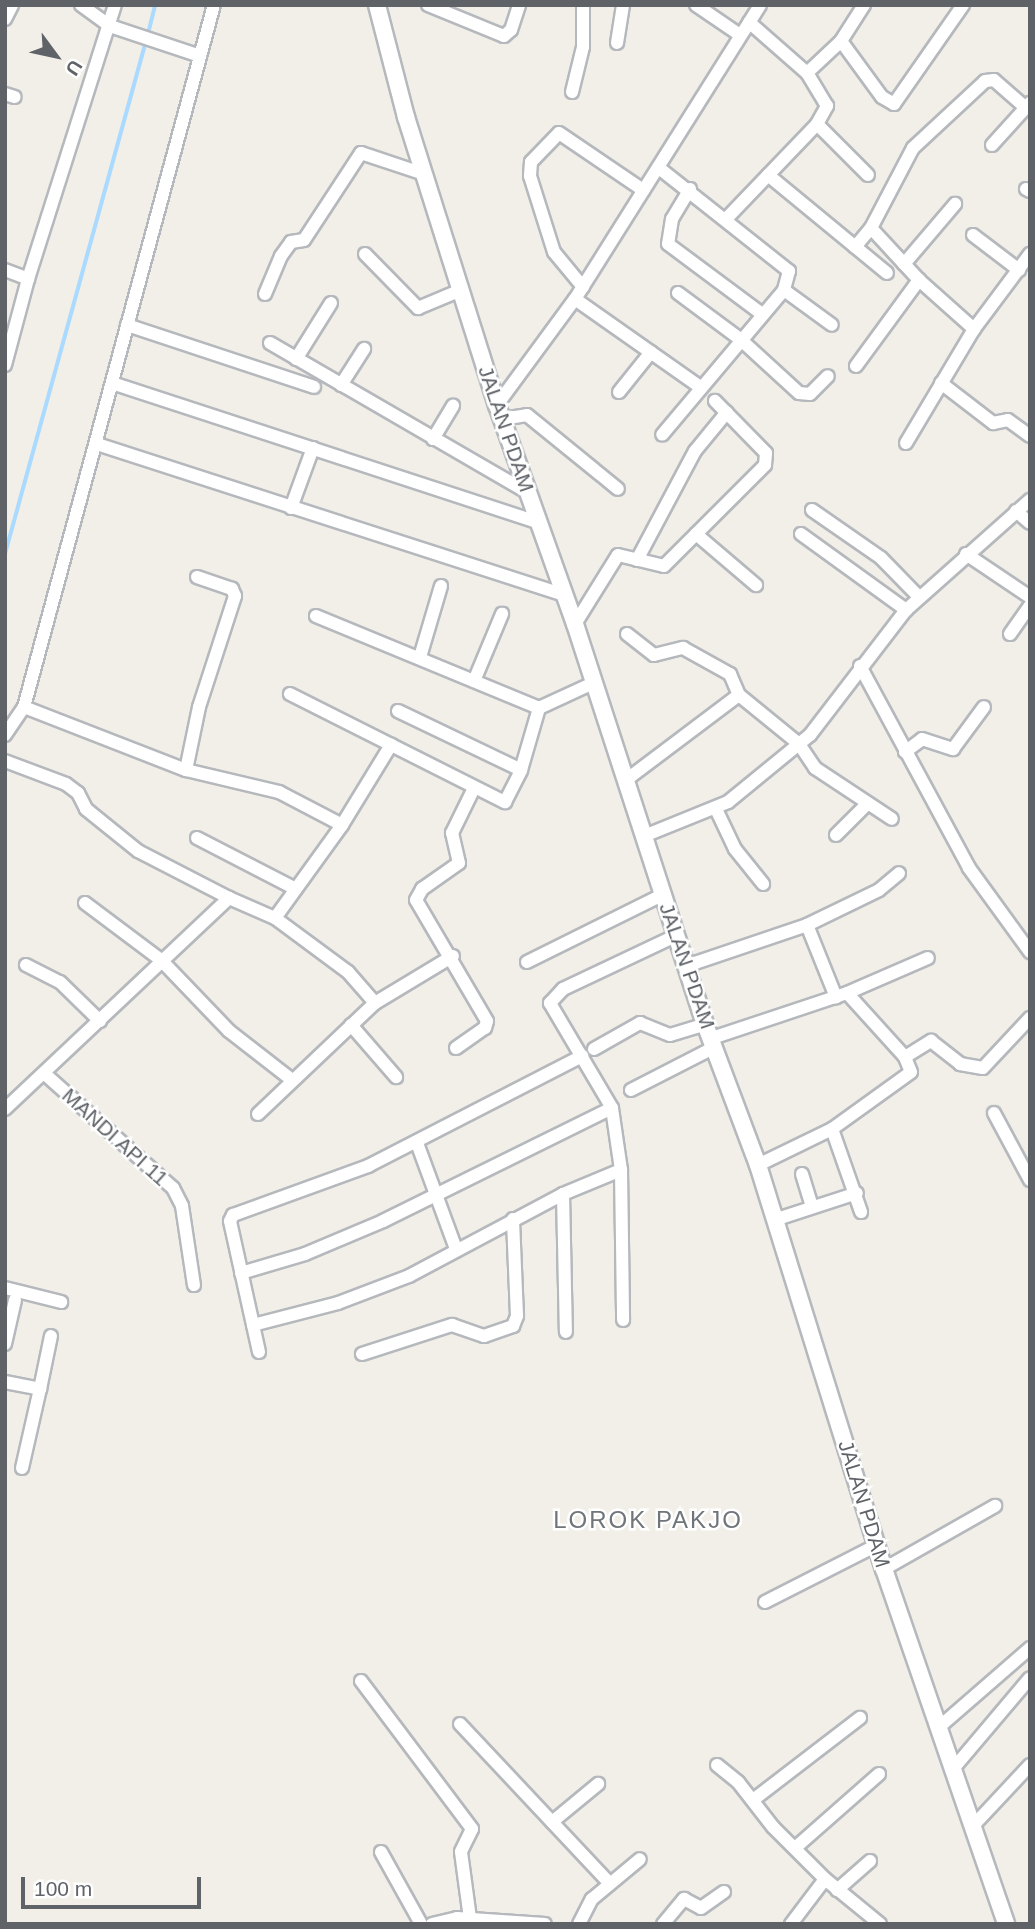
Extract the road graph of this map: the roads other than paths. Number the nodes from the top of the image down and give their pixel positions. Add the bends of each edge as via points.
1 (12, 5) edge
2 (81, 5) edge
3 (115, 5) edge
4 (214, 5) edge
5 (377, 5) edge
6 (428, 5) edge
7 (519, 5) edge
8 (583, 5) edge
9 (623, 5) edge
10 (696, 5) edge
11 (760, 5) edge
12 (864, 5) edge
13 (963, 5) edge
14 (5, 19) edge
15 (749, 22) junction
16 (110, 26) junction
17 (740, 35) junction
18 (841, 41) junction
19 (617, 43) dead end
20 (200, 56) junction
21 (807, 73) junction
22 (572, 92) dead end
23 (1028, 105) edge
24 (817, 124) junction
25 (992, 145) dead end
26 (659, 168) junction
27 (424, 174) junction
28 (768, 175) junction
29 (868, 175) dead end
30 (690, 189) junction
31 (643, 190) junction
32 (955, 204) dead end
33 (726, 218) junction
34 (871, 228) junction
35 (973, 235) dead end
36 (855, 247) junction
37 (365, 254) dead end
38 (1026, 261) edge
39 (904, 264) junction
40 (5, 270) edge
41 (887, 273) dead end
42 (28, 279) junction
43 (919, 280) junction
44 (583, 287) junction
45 (461, 290) junction
46 (784, 290) junction
47 (678, 293) dead end
48 (265, 294) dead end
49 (575, 299) junction
50 (331, 303) dead end
51 (762, 314) junction
52 (127, 325) junction
53 (832, 325) dead end
54 (974, 329) junction
55 (740, 339) junction
56 (270, 343) dead end
57 (363, 349) dead end
58 (651, 352) junction
59 (296, 359) junction
60 (5, 365) edge
61 (856, 366) dead end
62 (828, 376) dead end
63 (112, 383) junction
64 (941, 383) junction
65 (341, 385) junction
66 (314, 387) dead end
67 (700, 387) junction
68 (619, 392) dead end
69 (715, 401) dead end
70 (453, 406) dead end
71 (500, 412) junction
72 (727, 412) junction
73 (662, 435) dead end
74 (1030, 436) edge
75 (433, 439) junction
76 (906, 443) dead end
77 (97, 444) junction
78 (313, 448) junction
79 (618, 489) dead end
80 (527, 492) junction
81 (1030, 500) edge
82 (291, 508) junction
83 (811, 510) dead end
84 (1016, 511) junction
85 (538, 522) junction
86 (1030, 523) edge
87 (696, 534) junction
88 (801, 534) dead end
89 (967, 554) junction
90 (637, 559) junction
91 (197, 577) dead end
92 (756, 585) dead end
93 (441, 586) dead end
94 (565, 595) junction
95 (919, 597) junction
96 (1030, 597) edge
97 (1030, 605) edge
98 (906, 610) junction
99 (502, 614) dead end
100 (316, 616) dead end
101 (575, 624) junction
102 (627, 634) dead end
103 (1010, 634) dead end
104 (420, 657) junction
105 (860, 666) junction
106 (474, 681) junction
107 (593, 683) junction
108 (290, 694) dead end
109 (739, 695) junction
110 (24, 707) junction
111 (984, 707) dead end
112 (539, 708) junction
113 (398, 711) dead end
114 (5, 734) edge
115 (799, 744) junction
116 (391, 745) junction
117 (905, 752) junction
118 (5, 761) edge
119 (186, 770) junction
120 (521, 770) junction
121 (626, 780) junction
122 (474, 788) junction
123 (868, 803) junction
124 (716, 809) junction
125 (892, 819) dead end
126 (342, 825) junction
127 (836, 835) dead end
128 (643, 836) junction
129 (197, 838) dead end
130 (899, 873) dead end
131 (763, 884) dead end
132 (296, 889) junction
133 (662, 895) junction
134 (229, 898) junction
135 (85, 903) dead end
136 (275, 918) junction
137 (807, 925) junction
138 (675, 936) junction
139 (1030, 953) edge
140 (453, 956) junction
141 (928, 958) dead end
142 (161, 960) junction
143 (527, 962) dead end
144 (26, 965) dead end
145 (686, 966) junction
146 (842, 995) junction
147 (375, 1003) junction
148 (1030, 1018) edge
149 (100, 1021) junction
150 (351, 1024) junction
151 (711, 1036) junction
152 (456, 1048) dead end
153 (594, 1049) dead end
154 (582, 1056) junction
155 (905, 1058) junction
156 (46, 1074) junction
157 (396, 1077) dead end
158 (292, 1080) junction
159 (631, 1090) dead end
160 (612, 1108) junction
161 (5, 1109) edge
162 (994, 1113) dead end
163 (258, 1114) dead end
164 (832, 1129) junction
165 (417, 1143) junction
166 (758, 1165) junction
167 (621, 1170) junction
168 (802, 1174) dead end
169 (1030, 1180) edge
170 (437, 1193) junction
171 (857, 1193) junction
172 (563, 1194) junction
173 (812, 1208) junction
174 (861, 1212) dead end
175 (513, 1219) junction
176 (774, 1220) junction
177 (456, 1249) junction
178 (241, 1273) junction
179 (194, 1285) dead end
180 (5, 1288) edge
181 (15, 1300) dead end
182 (61, 1302) dead end
183 (623, 1320) dead end
184 (253, 1325) junction
185 (566, 1332) dead end
186 (51, 1336) dead end
187 (5, 1344) edge
188 (259, 1352) dead end
189 (362, 1354) dead end
190 (5, 1382) edge
191 (40, 1389) junction
192 (22, 1468) dead end
193 (995, 1506) dead end
194 (877, 1545) junction
195 (884, 1569) junction
196 (765, 1602) dead end
197 (1030, 1648) edge
198 (1030, 1678) edge
199 (361, 1681) dead end
200 (860, 1718) dead end
201 (460, 1724) dead end
202 (939, 1728) junction
203 (717, 1765) dead end
204 (1030, 1765) edge
205 (953, 1769) junction
206 (880, 1774) dead end
207 (598, 1784) dead end
208 (753, 1800) junction
209 (552, 1822) junction
210 (972, 1827) junction
211 (795, 1848) junction
212 (381, 1852) dead end
213 (640, 1859) dead end
214 (870, 1861) dead end
215 (825, 1879) junction
216 (610, 1884) junction
217 (837, 1890) junction
218 (724, 1892) dead end
219 (477, 1921) edge
220 (421, 1924) edge
221 (432, 1924) edge
222 (545, 1924) edge
223 (579, 1924) edge
224 (663, 1924) edge
225 (791, 1924) edge
226 (880, 1924) edge
227 (1006, 1924) edge

1 - 14 street
2 - 16 street
3 - 16 street
4 - 20 street
5 - 27 street, JALAN PDAM
6 - 7 street via 504,36 510,33
8 - 22 street via 583,47
9 - 19 street
10 - 17 street
11 - 15 street
12 - 18 street
13 - 18 street via 894,104 882,97
15 - 17 street
15 - 21 street
16 - 20 street
16 - 42 street
17 - 26 street
18 - 21 street
20 - 52 street
21 - 24 street via 826,100
23 - 25 street
23 - 34 street via 993,80 985,81 913,148
24 - 28 street
24 - 29 street
26 - 30 street
26 - 31 street
27 - 45 street, JALAN PDAM
27 - 48 street via 361,153 304,240 291,242 281,256
28 - 33 street
28 - 36 street
30 - 33 street
30 - 51 street via 672,219 668,244
31 - 44 street
31 - 44 street via 559,133 531,162 530,176 554,252
32 - 39 street
33 - 46 street via 786,265 789,276
34 - 36 street
34 - 39 street
35 - 38 street
36 - 41 street
37 - 45 street via 418,308
38 - 54 street
39 - 43 street
40 - 42 street
42 - 60 street
43 - 54 street
43 - 61 street
44 - 49 street
45 - 71 street, JALAN PDAM
46 - 51 street
46 - 53 street
47 - 55 street
49 - 58 street
49 - 71 street
50 - 59 street
51 - 55 street
52 - 63 street
52 - 66 street
54 - 64 street
55 - 62 street via 802,395 810,394
55 - 67 street
56 - 59 street
57 - 65 street
58 - 67 street
58 - 68 street
59 - 65 street
63 - 77 street
63 - 78 street
64 - 74 street via 993,423 1008,420
64 - 76 street
65 - 75 street
67 - 73 street
69 - 72 street
70 - 75 street
71 - 79 street via 527,415
71 - 80 street, JALAN PDAM
72 - 87 street via 767,459
72 - 90 street via 695,451
75 - 80 street
77 - 82 street
77 - 110 street
78 - 82 street
78 - 85 street
80 - 85 street, JALAN PDAM
81 - 84 street
82 - 94 street
83 - 95 street via 881,558
84 - 86 street
84 - 89 street
85 - 94 street, JALAN PDAM
87 - 90 street via 664,566
87 - 92 street
88 - 98 street
89 - 95 street
89 - 96 street
90 - 101 street via 617,556
91 - 119 street via 232,589 236,596 200,707
93 - 104 street
94 - 101 street, JALAN PDAM
95 - 98 street
97 - 103 street
98 - 105 street
99 - 106 street
100 - 104 street
101 - 107 street, JALAN PDAM
102 - 109 street via 658,656 683,648 730,674
104 - 106 street
105 - 115 street
105 - 117 street
106 - 112 street
107 - 112 street
107 - 121 street, JALAN PDAM
108 - 116 street
109 - 115 street
109 - 121 street
110 - 114 street
110 - 119 street
111 - 117 street via 953,749 922,739
112 - 120 street
113 - 120 street
115 - 123 street via 815,768
115 - 124 street
116 - 122 street
116 - 126 street
117 - 139 street via 987,897
118 - 134 street via 65,784 78,793 86,809 138,851
119 - 126 street via 279,792
120 - 122 street via 508,801
121 - 128 street, JALAN PDAM
122 - 140 street via 452,833 459,863 422,889 416,900
123 - 125 street
123 - 127 street
124 - 128 street
124 - 131 street via 735,849
126 - 132 street
128 - 133 street, JALAN PDAM
129 - 132 street
130 - 137 street via 879,890
132 - 136 street
133 - 138 street, JALAN PDAM
133 - 143 street
134 - 136 street
134 - 142 street
135 - 142 street
136 - 147 street via 348,972
137 - 145 street
137 - 146 street
138 - 145 street, JALAN PDAM
138 - 154 street via 553,998 550,1003
140 - 147 street
140 - 152 street via 487,1021 485,1028
141 - 146 street
142 - 149 street
142 - 158 street via 229,1031
144 - 149 street via 60,982
145 - 151 street, JALAN PDAM
146 - 151 street
146 - 155 street
147 - 150 street
148 - 155 street via 983,1068 960,1064 931,1041
149 - 156 street
150 - 157 street
150 - 158 street
151 - 153 street via 670,1035 640,1023
151 - 159 street
151 - 166 street, JALAN PDAM
154 - 160 street
154 - 165 street
155 - 164 street via 911,1072
156 - 161 street
156 - 179 street, MANDI API 11 via 173,1188 182,1206
158 - 163 street
160 - 167 street
160 - 170 street
162 - 169 street
164 - 166 street
164 - 171 street
165 - 170 street
165 - 178 street via 233,1214 230,1221
166 - 176 street, JALAN PDAM
167 - 172 street
167 - 183 street
168 - 173 street
170 - 177 street
170 - 178 street via 305,1254
171 - 173 street
171 - 174 street
172 - 175 street
172 - 185 street
173 - 176 street
175 - 177 street
175 - 189 street via 517,1316 513,1325 484,1336 452,1325
176 - 194 street, JALAN PDAM
177 - 184 street via 409,1276 338,1303
178 - 184 street
180 - 182 street
181 - 187 street
184 - 188 street
186 - 191 street
190 - 191 street
191 - 192 street
193 - 195 street
194 - 195 street, JALAN PDAM
194 - 196 street
195 - 202 street, JALAN PDAM
197 - 202 street
198 - 205 street
199 - 219 street via 472,1829 461,1852
200 - 208 street
201 - 209 street
202 - 205 street, JALAN PDAM
203 - 208 street
204 - 210 street
205 - 210 street, JALAN PDAM
206 - 211 street
207 - 209 street
208 - 211 street
209 - 216 street
210 - 227 street, JALAN PDAM
211 - 215 street
212 - 220 street
213 - 216 street
214 - 217 street
215 - 217 street
215 - 225 street
216 - 223 street via 592,1899
217 - 226 street
218 - 224 street via 701,1908 684,1899
219 - 221 street
219 - 222 street

